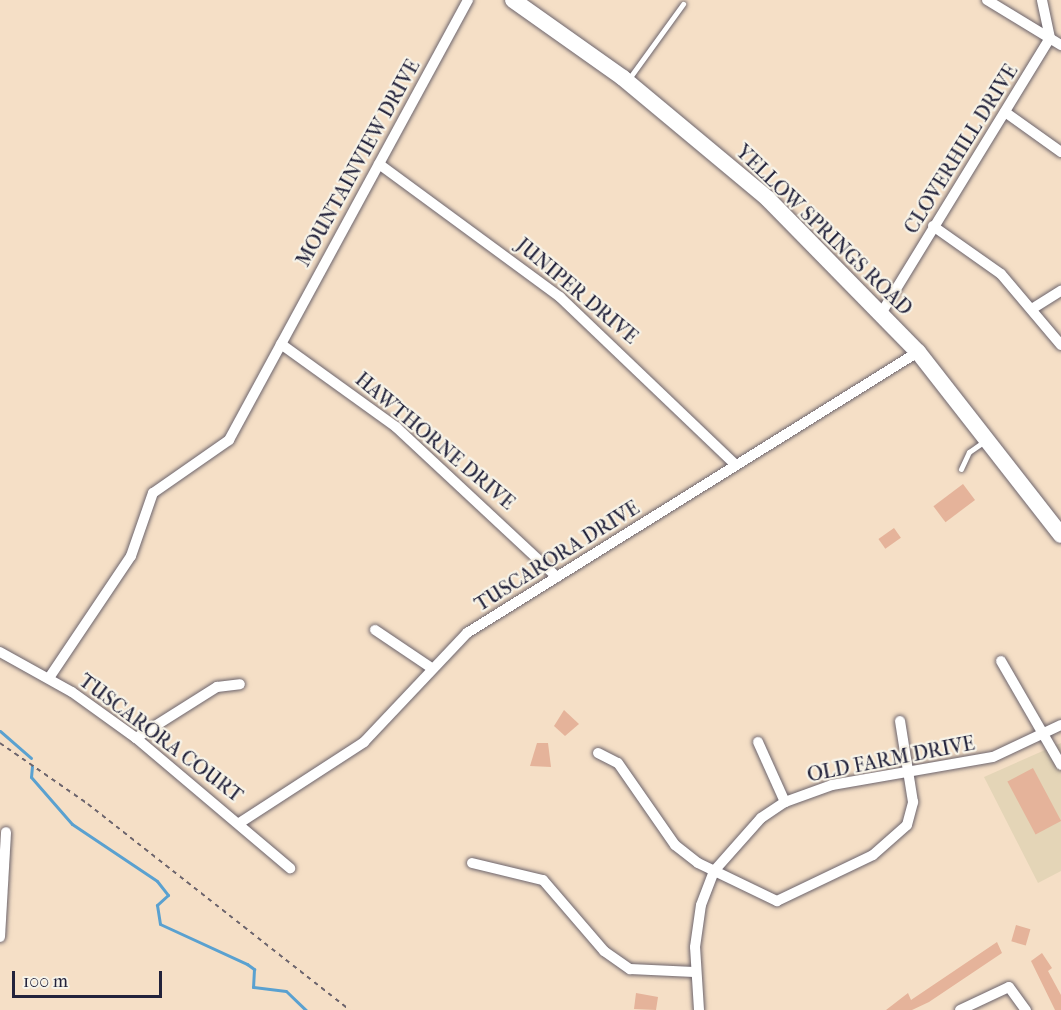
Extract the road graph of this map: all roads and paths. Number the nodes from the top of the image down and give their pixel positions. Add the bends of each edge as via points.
1 (468, 0) edge
2 (513, 0) edge
3 (987, 0) edge
4 (1042, 0) edge
5 (683, 4) dead end
6 (1050, 38) junction
7 (1061, 45) edge
8 (627, 81) junction
9 (1005, 112) junction
10 (1061, 153) edge
11 (379, 164) junction
12 (933, 226) junction
13 (1061, 291) edge
14 (1035, 308) junction
15 (882, 312) junction
16 (281, 344) junction
17 (1061, 345) edge
18 (918, 352) junction
19 (989, 438) junction
20 (736, 465) junction
21 (961, 469) dead end
22 (1061, 535) edge
23 (557, 577) junction
24 (375, 630) dead end
25 (0, 652) edge
26 (1001, 661) dead end
27 (430, 667) junction
28 (49, 678) junction
29 (240, 684) dead end
30 (900, 721) dead end
31 (1061, 725) edge
32 (1044, 735) junction
33 (136, 738) junction
34 (758, 742) dead end
35 (0, 743) edge
36 (598, 753) dead end
37 (1061, 763) edge
38 (908, 772) junction
39 (785, 802) junction
40 (241, 822) junction
41 (6, 832) dead end
42 (472, 863) dead end
43 (290, 868) dead end
44 (714, 870) junction
45 (0, 937) edge
46 (694, 972) junction
47 (350, 1010) edge
48 (699, 1010) edge
49 (960, 1010) edge
50 (1026, 1010) edge

1 - 11 street, MOUNTAINVIEW DRIVE
2 - 8 main road, YELLOW SPRINGS ROAD
3 - 6 street
4 - 6 street
5 - 8 lane
6 - 7 street
6 - 9 street, CLOVERHILL DRIVE
8 - 15 main road, YELLOW SPRINGS ROAD via 734,168
9 - 10 street
9 - 12 street, CLOVERHILL DRIVE
11 - 16 street, MOUNTAINVIEW DRIVE
11 - 20 street, JUNIPER DRIVE via 560,297
12 - 14 street via 1001,274
12 - 15 street, CLOVERHILL DRIVE
13 - 14 street
14 - 17 street
15 - 18 main road, YELLOW SPRINGS ROAD
16 - 23 street, HAWTHORNE DRIVE via 396,427
16 - 28 street, MOUNTAINVIEW DRIVE via 229,440 153,493 130,556
18 - 19 main road, YELLOW SPRINGS ROAD
18 - 20 street, TUSCARORA DRIVE
19 - 21 lane via 969,453
19 - 22 main road, YELLOW SPRINGS ROAD
20 - 23 street, TUSCARORA DRIVE
23 - 27 street, TUSCARORA DRIVE via 467,633
24 - 27 street
25 - 28 street, TUSCARORA COURT
26 - 32 street
27 - 40 street, TUSCARORA DRIVE via 364,742
28 - 33 street, TUSCARORA COURT
29 - 33 street via 217,687
30 - 38 street
31 - 32 street, OLD FARM DRIVE
32 - 37 street
32 - 38 street, OLD FARM DRIVE via 993,758
33 - 40 street, TUSCARORA COURT
34 - 39 street
35 - 47 path via 88,804
36 - 44 street via 618,763 675,845
38 - 39 street, OLD FARM DRIVE via 832,785
38 - 44 street via 913,802 896,839 789,898 763,896
39 - 44 street, OLD FARM DRIVE via 744,833
40 - 43 street, TUSCARORA COURT
41 - 45 street
42 - 46 street via 543,880 604,951 630,969
44 - 46 street, OLD FARM DRIVE via 696,924
46 - 48 street, OLD FARM DRIVE
49 - 50 street via 1009,987

